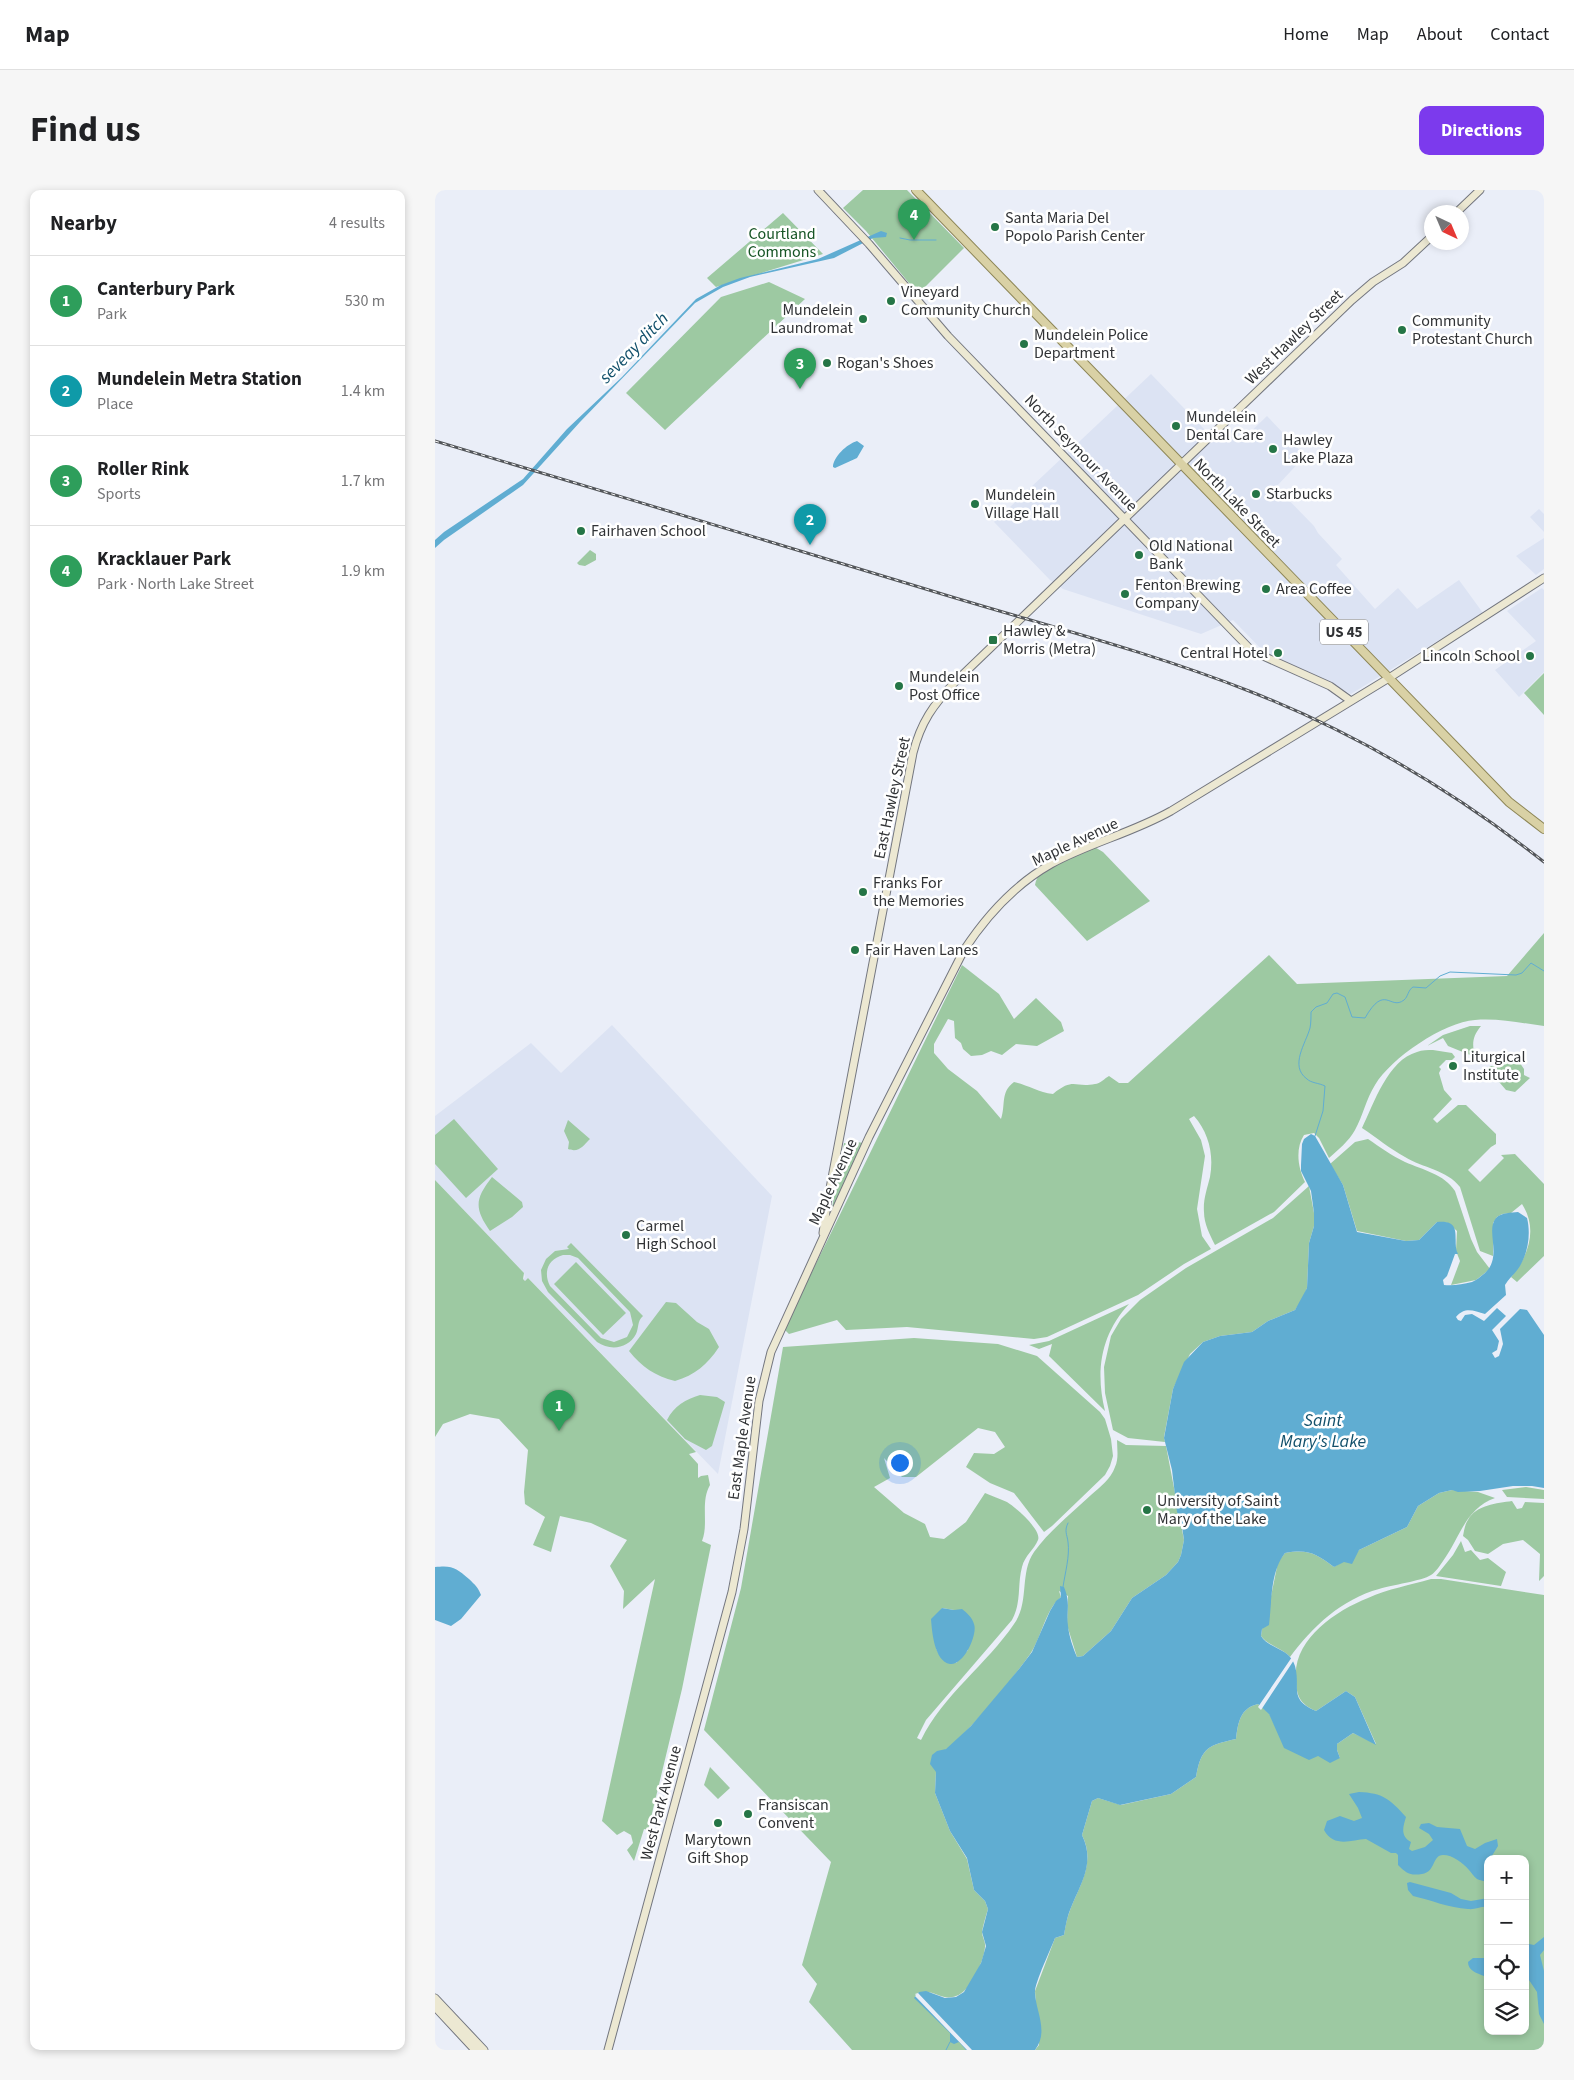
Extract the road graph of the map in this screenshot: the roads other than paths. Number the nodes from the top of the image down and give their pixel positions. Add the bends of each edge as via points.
1 (818, 190) edge
2 (916, 190) edge
3 (1480, 190) edge
4 (1464, 205) edge
5 (1424, 244) edge
6 (1181, 465) junction
7 (1125, 519) junction
8 (1544, 578) edge
9 (1389, 678) junction
10 (1351, 701) junction
11 (1544, 829) edge
12 (822, 1238) junction
13 (737, 1564) joint
14 (435, 1998) edge
15 (435, 2008) edge
16 (475, 2050) edge
17 (484, 2050) edge
18 (608, 2050) edge

1 - 7 street, North Seymour Avenue via 948,336
2 - 6 main road, North Lake Street / US 45
3 - 4 street
5 - 6 street, West Hawley Street via 1403,263 1357,295
6 - 7 street, East Hawley Street
6 - 9 main road, North Lake Street / US 45
7 - 10 street, North Seymour Avenue via 1252,651 1323,682
7 - 12 street, East Hawley Street via 949,687 933,706 920,730 913,753
8 - 9 street, Maple Avenue
9 - 10 street, Maple Avenue
9 - 11 main road, North Lake Street / US 45 via 1509,802
10 - 12 street, Maple Avenue via 1160,817 1051,864 1004,899 977,929 964,950 896,1082
12 - 13 street, East Maple Avenue via 778,1335 763,1378
13 - 18 street, West Park Avenue via 723,1628
14 - 17 street
15 - 16 street

